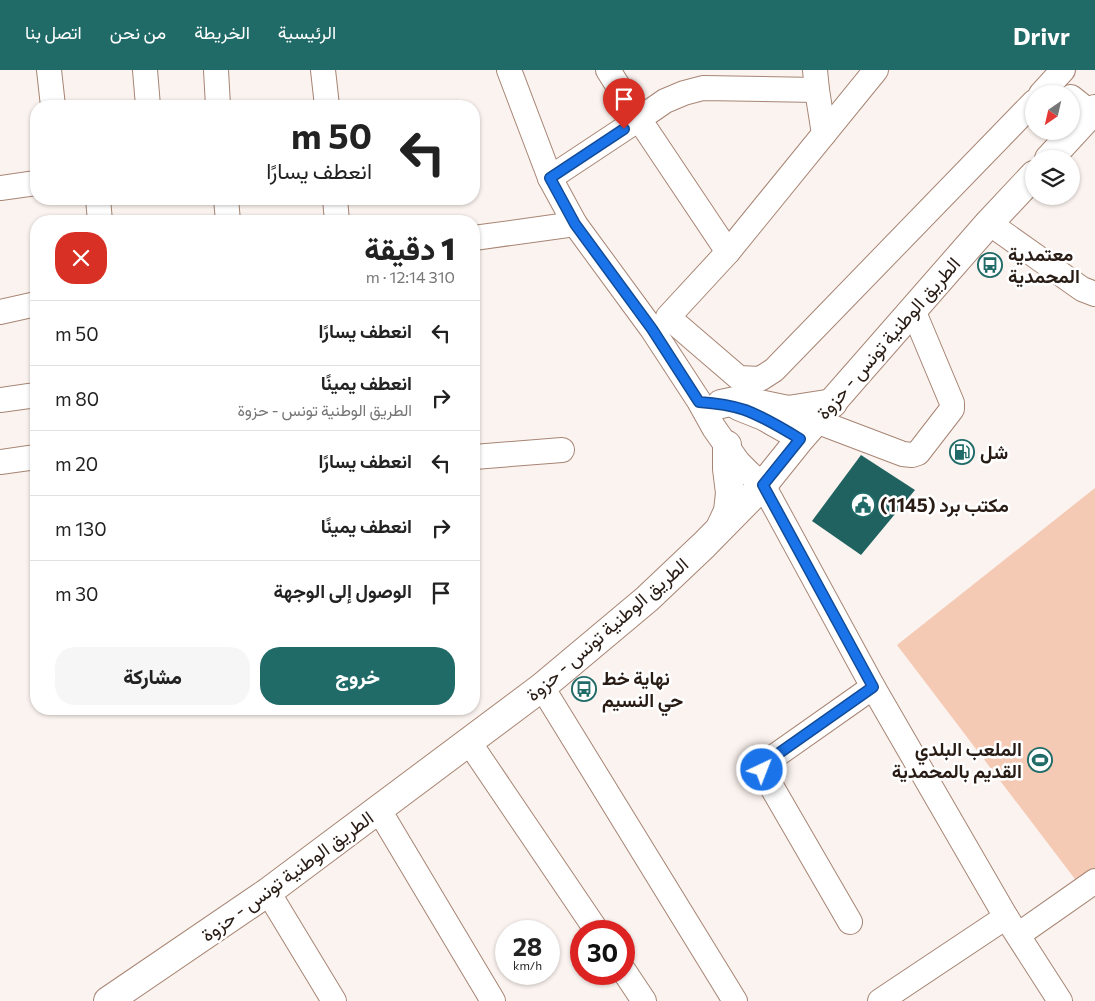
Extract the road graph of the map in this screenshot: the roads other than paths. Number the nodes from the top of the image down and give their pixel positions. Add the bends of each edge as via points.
1 (48, 70) edge
2 (145, 70) edge
3 (216, 70) edge
4 (323, 70) edge
5 (509, 70) edge
6 (608, 70) edge
7 (876, 70) edge
8 (816, 80) edge
9 (52, 100) edge
10 (148, 100) edge
11 (218, 100) edge
12 (326, 100) edge
13 (1086, 106) edge
14 (1025, 111) edge
15 (639, 119) junction
16 (824, 134) junction
17 (1054, 150) edge
18 (550, 178) junction
19 (30, 184) edge
20 (1025, 184) edge
21 (0, 188) edge
22 (989, 222) junction
23 (575, 224) junction
24 (480, 237) edge
25 (728, 252) junction
26 (1095, 294) edge
27 (30, 305) edge
28 (913, 310) junction
29 (0, 312) edge
30 (660, 323) junction
31 (30, 396) edge
32 (0, 400) edge
33 (710, 403) junction
34 (816, 421) junction
35 (727, 445) junction
36 (562, 450) dead end
37 (480, 456) edge
38 (30, 459) edge
39 (0, 462) edge
40 (763, 485) junction
41 (722, 526) junction
42 (542, 687) junction
43 (873, 687) junction
44 (469, 742) junction
45 (378, 810) junction
46 (1095, 881) edge
47 (268, 892) junction
48 (590, 920) edge
49 (850, 922) dead end
50 (1012, 926) junction
51 (633, 985) edge
52 (108, 1001) edge
53 (334, 1001) edge
54 (494, 1001) edge
55 (644, 1001) edge
56 (735, 1001) edge
57 (880, 1001) edge
58 (1060, 1001) edge

1 - 9 street
2 - 10 street
3 - 11 street
4 - 12 street
5 - 18 street
6 - 15 street
7 - 16 street
8 - 15 street via 684,92
8 - 16 street
13 - 17 main road
14 - 30 street via 774,370 760,379 738,378
15 - 18 street
15 - 25 street
16 - 25 street
18 - 23 street
19 - 21 street
20 - 22 main road, الطريق الوطنية تونس - حزوة
22 - 26 street via 1082,289
22 - 28 main road, الطريق الوطنية تونس - حزوة
23 - 24 street
23 - 30 street
25 - 30 street
27 - 29 street
28 - 34 main road, الطريق الوطنية تونس - حزوة
28 - 34 street via 952,403 952,409 918,453 902,454
30 - 33 street
31 - 32 street
33 - 34 street via 744,410 763,418
33 - 34 main road via 740,400 788,410
33 - 35 street via 714,428
34 - 40 main road, الطريق الوطنية تونس - حزوة
35 - 40 street via 738,462
35 - 41 main road via 730,493
36 - 37 street
38 - 39 street
40 - 41 main road, الطريق الوطنية تونس - حزوة
40 - 43 street
41 - 42 main road, الطريق الوطنية تونس - حزوة via 647,599
42 - 44 main road, الطريق الوطنية تونس - حزوة
42 - 56 street
43 - 49 street via 762,766
43 - 50 street
44 - 45 main road, الطريق الوطنية تونس - حزوة
44 - 48 street
45 - 47 main road, الطريق الوطنية تونس - حزوة
45 - 54 street
46 - 50 street
47 - 52 main road, الطريق الوطنية تونس - حزوة
47 - 53 street
50 - 57 street
50 - 58 street
51 - 55 street

